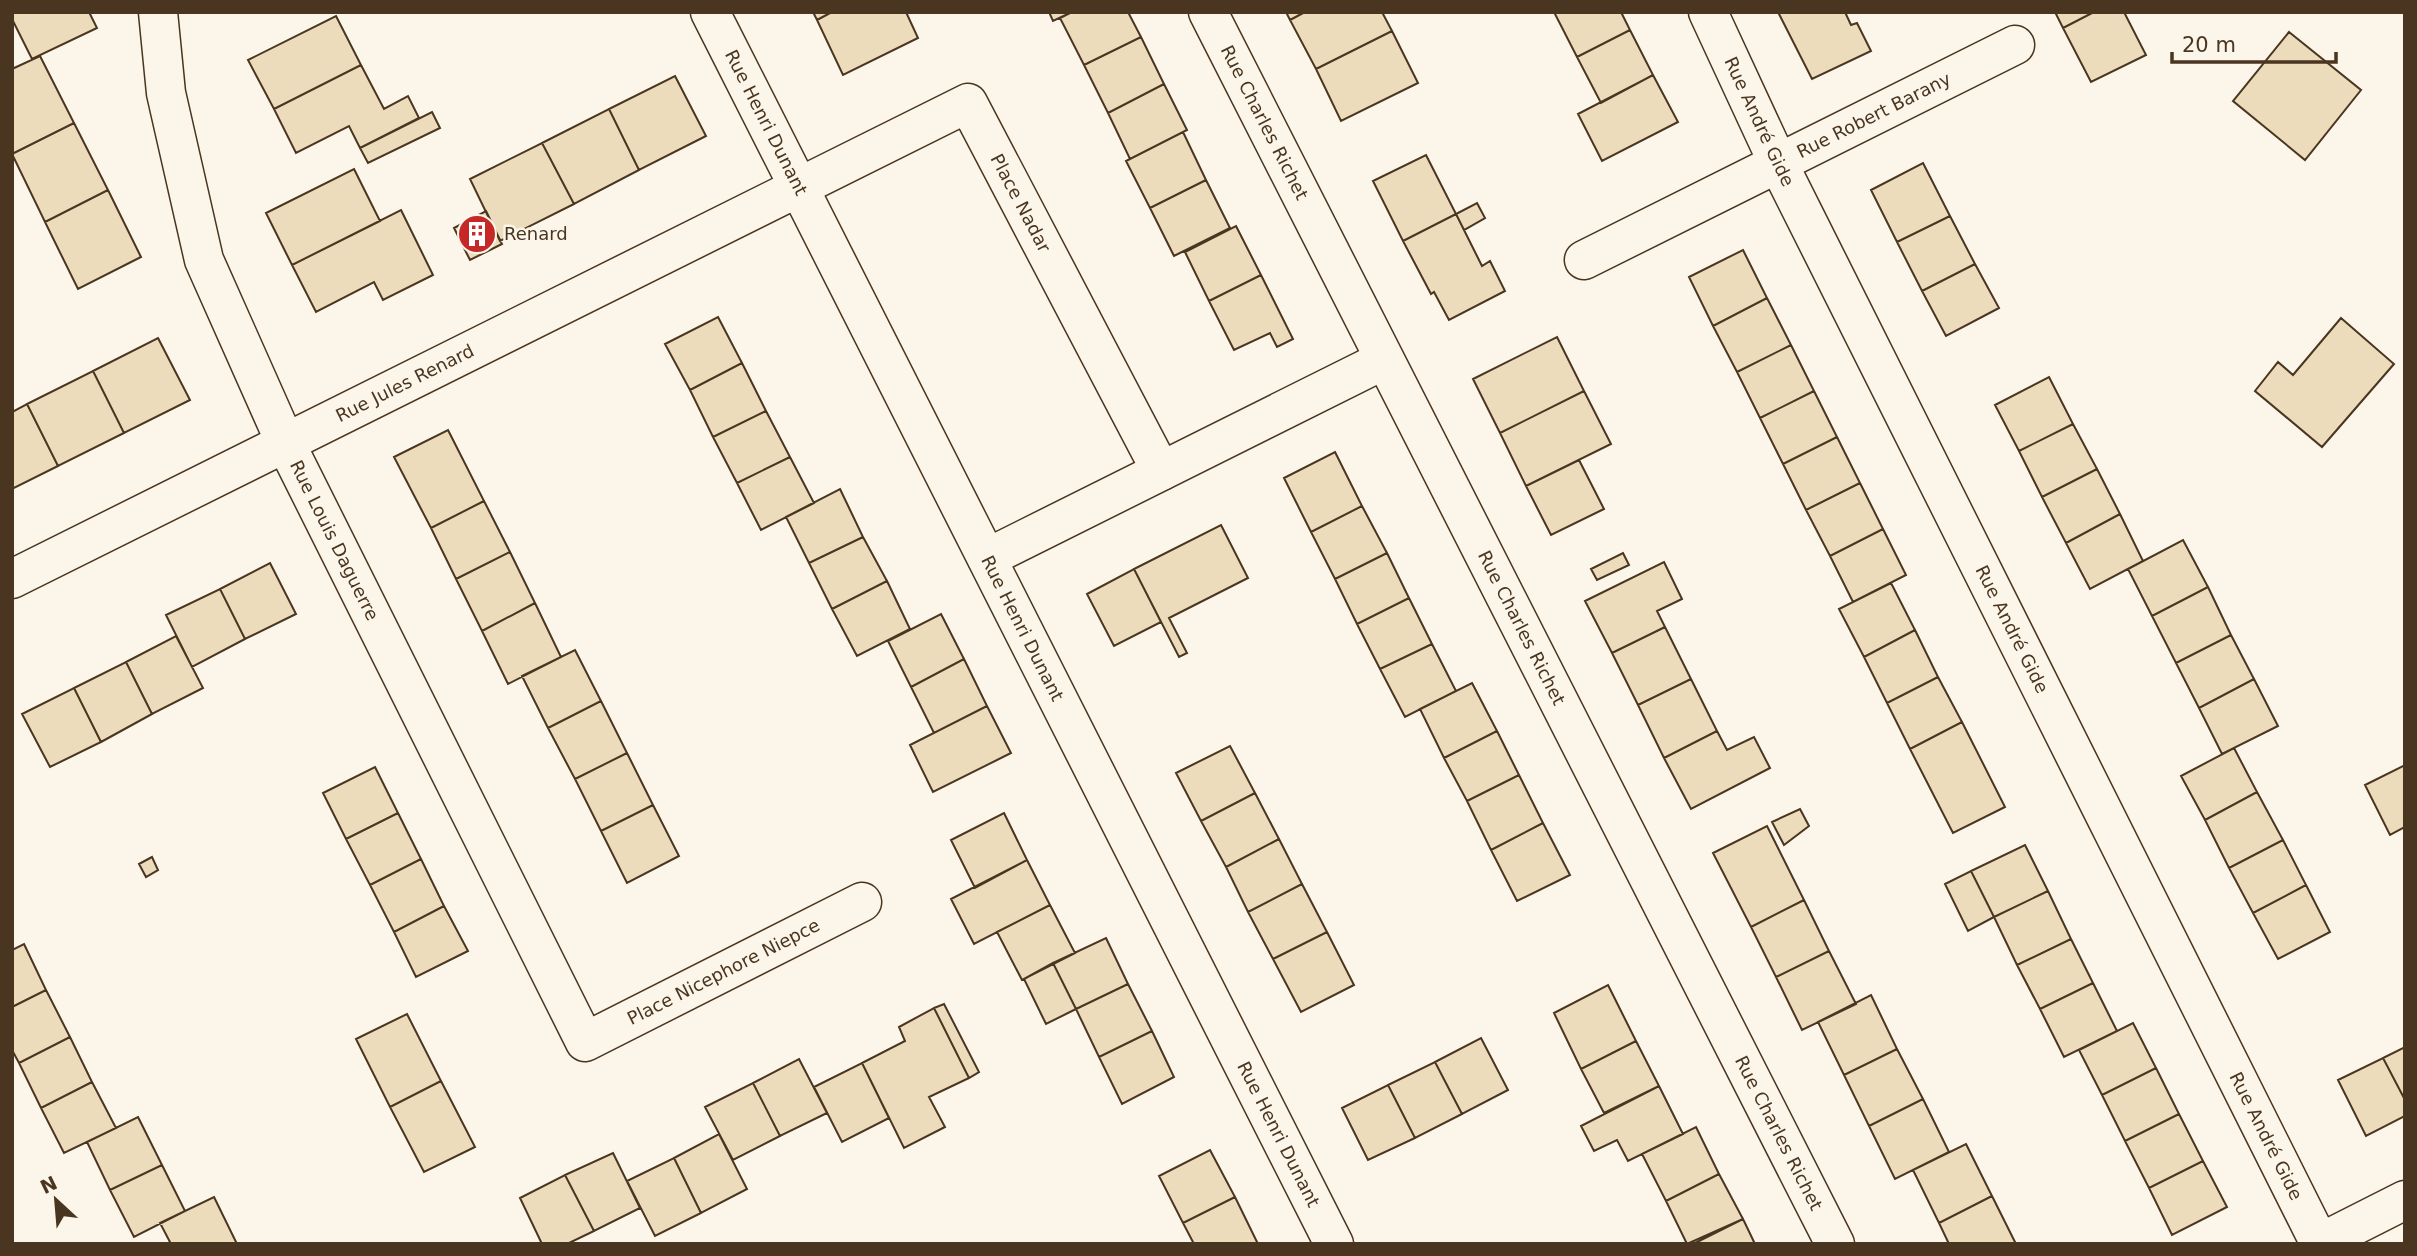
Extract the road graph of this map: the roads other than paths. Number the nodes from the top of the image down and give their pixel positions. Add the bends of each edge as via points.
1 (158, 12) edge
2 (710, 12) edge
3 (1208, 12) edge
4 (1708, 12) edge
5 (2015, 45) dead end
6 (1778, 163) junction
7 (797, 186) junction
8 (1584, 260) dead end
9 (1384, 360) junction
10 (285, 442) junction
11 (1161, 471) junction
12 (987, 558) junction
13 (12, 579) edge
14 (862, 902) dead end
15 (585, 1042) joint
16 (2405, 1200) edge
17 (2319, 1243) edge
18 (1334, 1244) edge
19 (1835, 1244) edge

1 - 10 street, Rue Louis Daguerre via 166,93 204,260
2 - 7 street, Rue Henri Dunant
3 - 9 street, Rue Charles Richet
4 - 6 street, Rue André Gide
5 - 6 street, Rue Robert Barany
6 - 8 street, Rue Robert Barany
6 - 17 street, Rue André Gide
7 - 10 street, Rue Jules Renard
7 - 11 street, Place Nadar via 968,103
7 - 12 street, Rue Henri Dunant
9 - 11 street
9 - 19 street, Rue Charles Richet
10 - 13 street, Rue Jules Renard
10 - 15 street, Rue Louis Daguerre
11 - 12 street
12 - 18 street, Rue Henri Dunant
14 - 15 street, Place Nicephore Niepce
16 - 17 street

